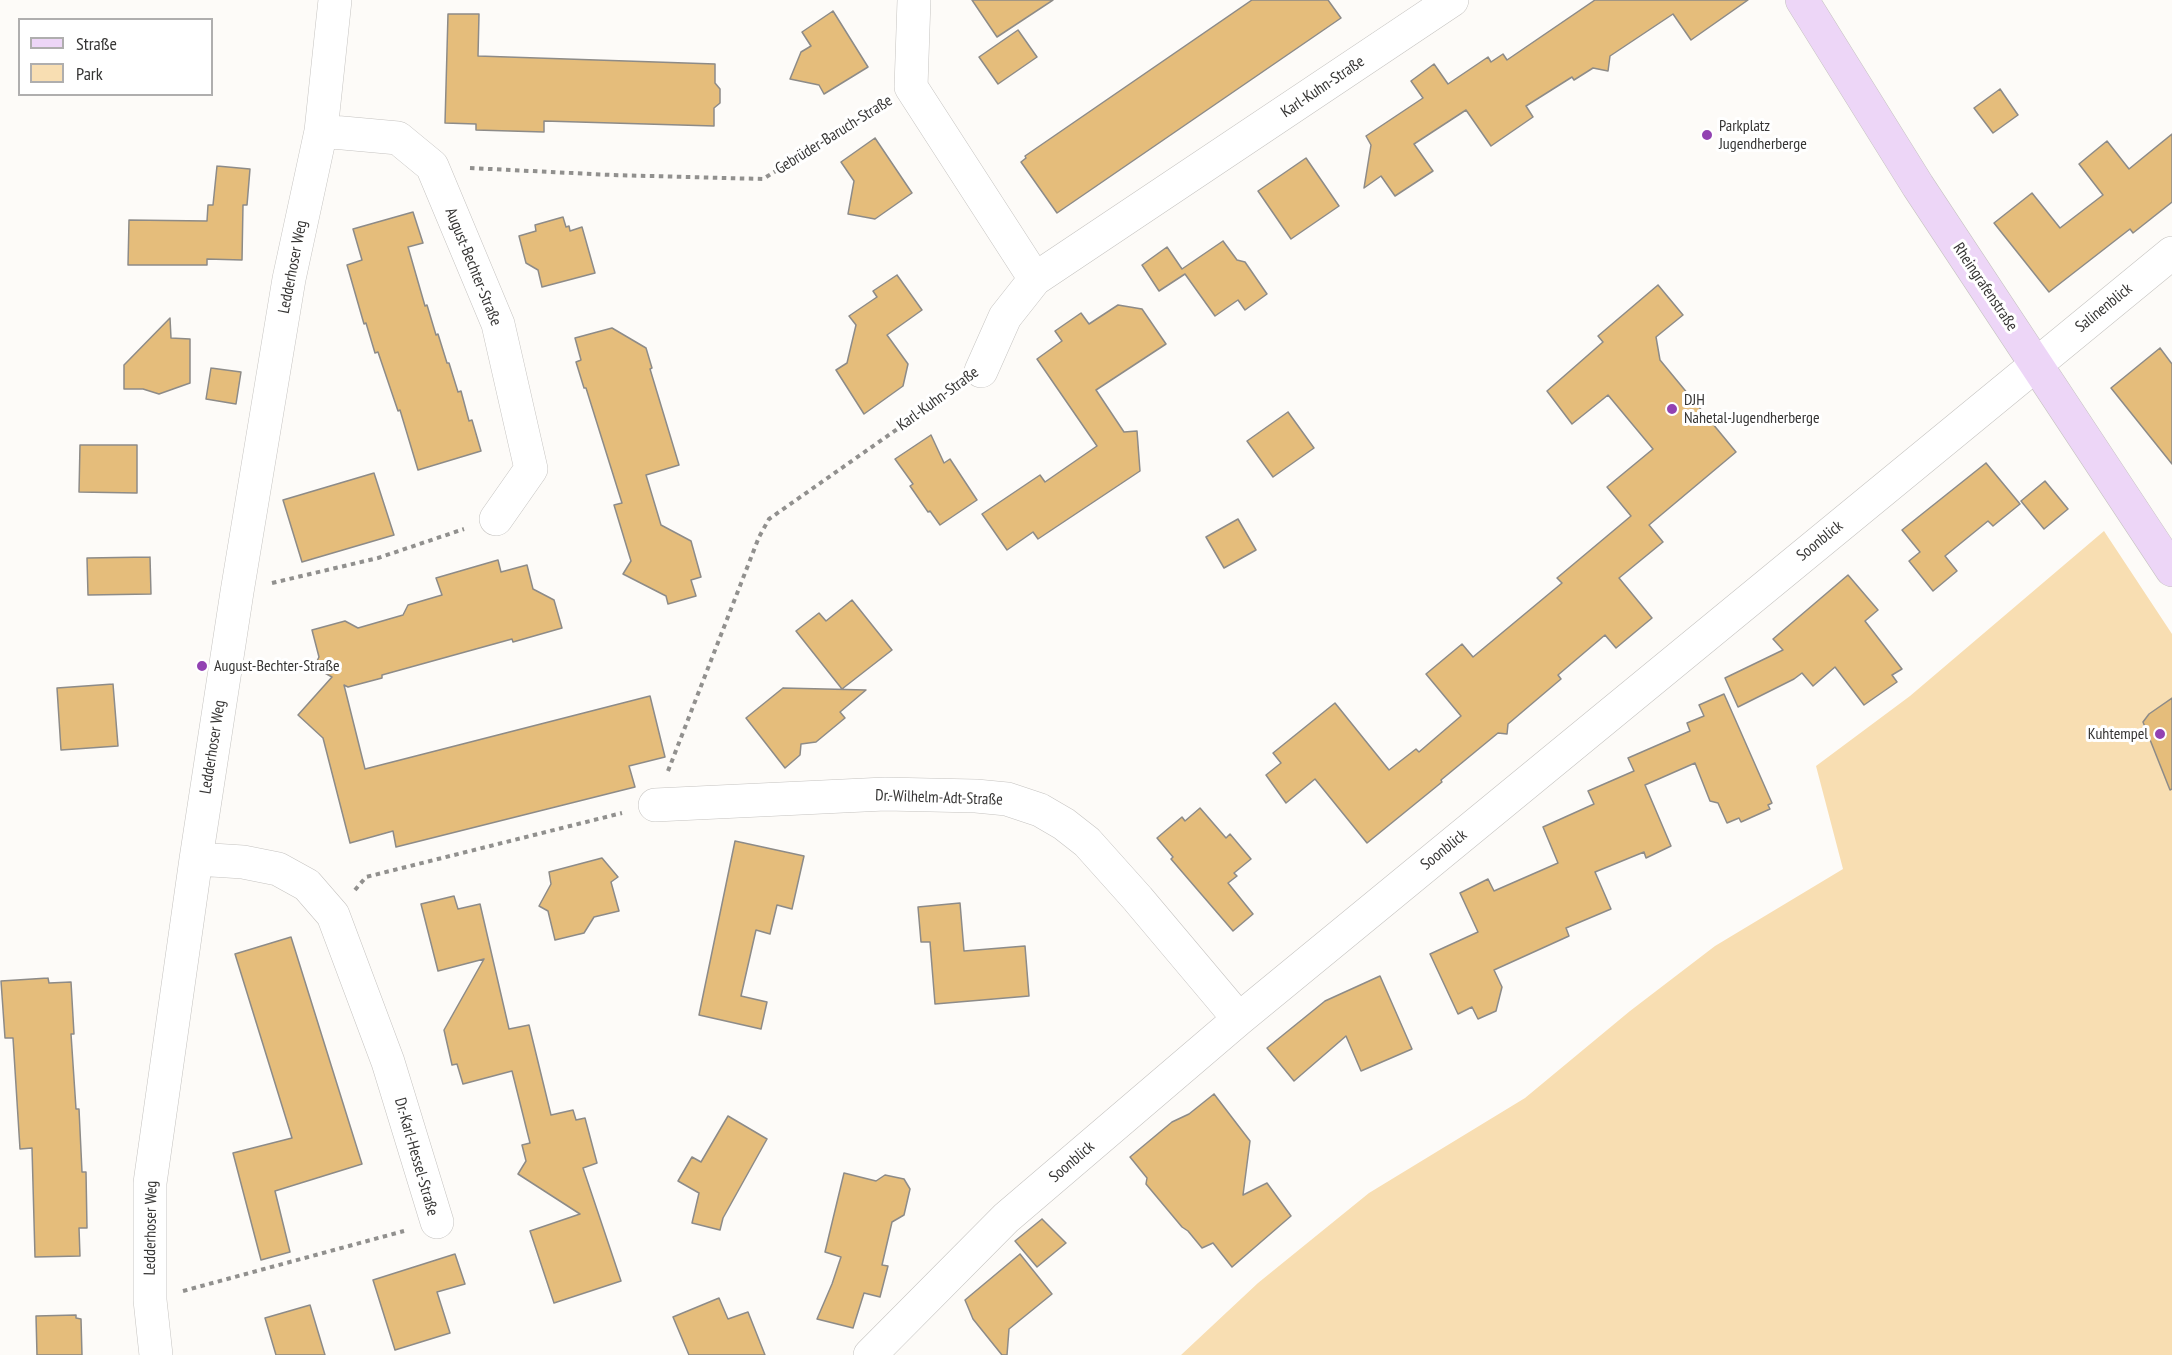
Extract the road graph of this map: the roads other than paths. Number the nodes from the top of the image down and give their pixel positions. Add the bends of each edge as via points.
1 (335, 0) edge
2 (914, 0) edge
3 (1452, 0) edge
4 (1802, 0) edge
5 (321, 131) junction
6 (2172, 253) edge
7 (1035, 279) junction
8 (2036, 364) junction
9 (981, 371) road end
10 (496, 519) road end
11 (2172, 570) edge
12 (655, 805) road end
13 (196, 859) junction
14 (1239, 1019) junction
15 (437, 1222) road end
16 (156, 1355) edge
17 (870, 1355) edge

1 - 5 street, Ledderhoser Weg
2 - 7 street, Gebrüder-Baruch-Straße via 911,87
3 - 7 street, Karl-Kuhn-Straße
4 - 8 street, Rheingrafenstraße via 1918,186
5 - 10 street, August-Bechter-Straße via 398,138 432,166 498,324 531,469
5 - 13 street, Ledderhoser Weg via 289,279
6 - 8 street, Salinenblick
7 - 9 street, Karl-Kuhn-Straße via 1005,317
8 - 11 street, Rheingrafenstraße
8 - 14 street, Soonblick
12 - 14 street, Dr.-Wilhelm-Adt-Straße via 885,794 1007,799 1040,810 1087,842
13 - 15 street, Dr.-Karl-Hessel-Straße via 278,869 307,885 333,915 388,1062
13 - 16 street, Ledderhoser Weg via 150,1183 150,1300
14 - 17 street, Soonblick via 1006,1218

